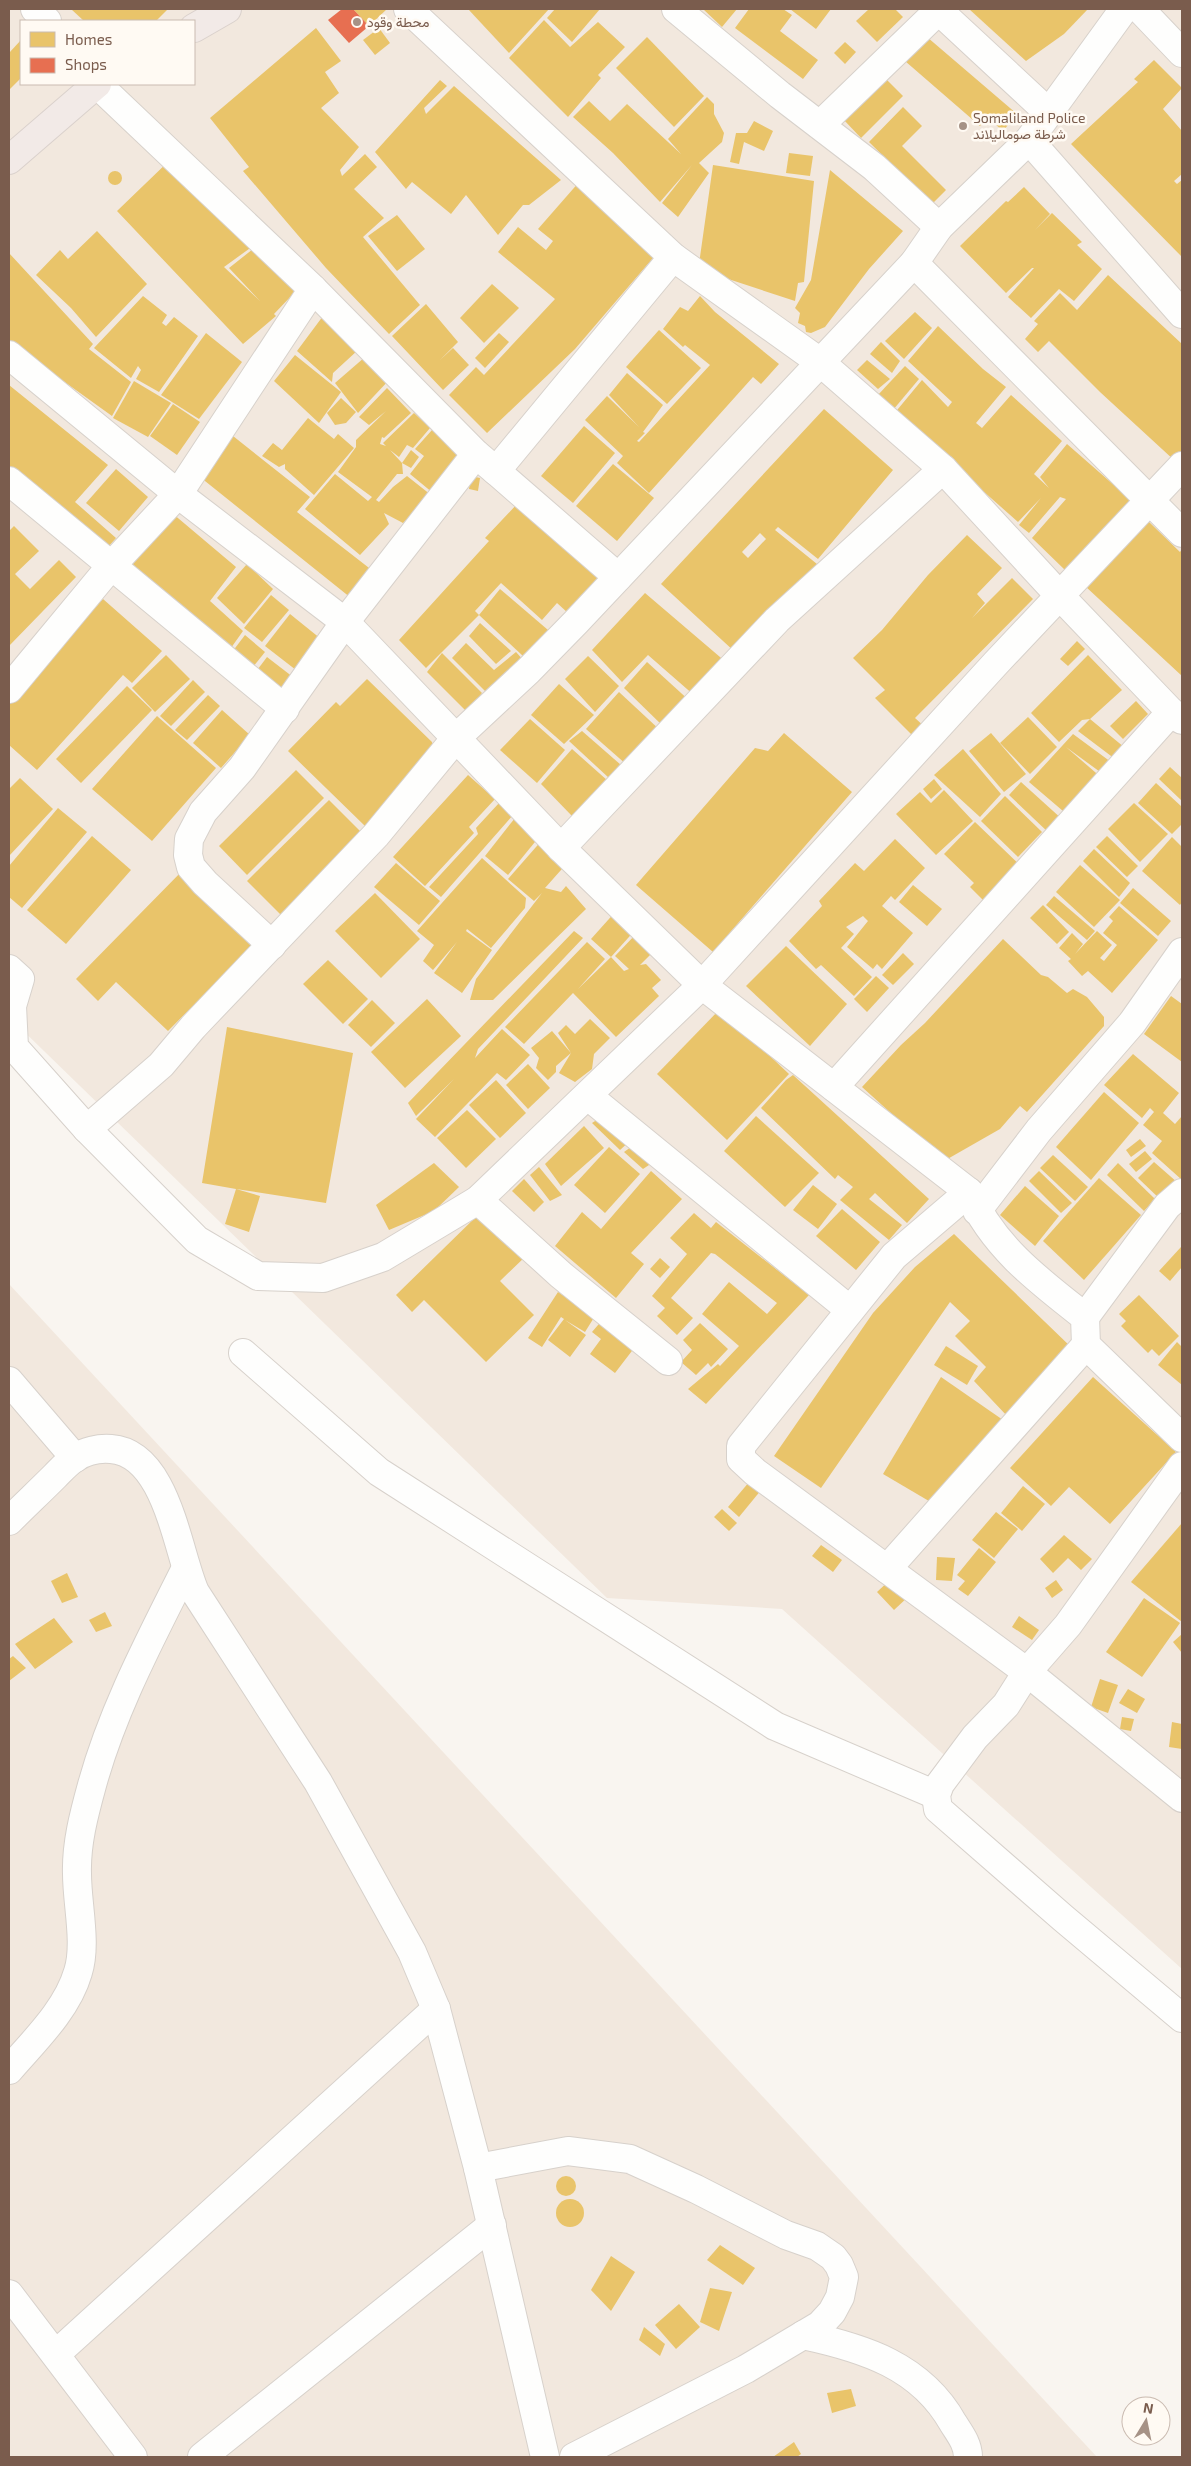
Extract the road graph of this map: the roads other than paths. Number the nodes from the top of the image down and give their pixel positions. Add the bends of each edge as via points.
1 (35, 9) edge
2 (228, 9) edge
3 (408, 9) edge
4 (676, 9) edge
5 (1124, 9) edge
6 (1140, 9) edge
7 (938, 10) edge
8 (46, 20) edge
9 (195, 27) edge
10 (1182, 53) edge
11 (96, 85) edge
12 (98, 85) edge
13 (1049, 113) junction
14 (820, 125) junction
15 (1029, 140) junction
16 (9, 160) edge
17 (939, 226) junction
18 (673, 257) junction
19 (914, 263) junction
20 (313, 289) junction
21 (1182, 314) edge
22 (9, 355) edge
23 (820, 362) junction
24 (486, 462) junction
25 (1182, 466) edge
26 (942, 469) junction
27 (9, 481) edge
28 (178, 494) junction
29 (1148, 500) junction
30 (1182, 534) edge
31 (111, 566) junction
32 (618, 577) junction
33 (1060, 596) junction
34 (345, 622) junction
35 (9, 689) edge
36 (285, 709) junction
37 (1177, 716) edge
38 (456, 738) junction
39 (561, 848) junction
40 (272, 945) junction
41 (1182, 952) edge
42 (9, 969) edge
43 (702, 986) junction
44 (834, 1087) junction
45 (588, 1096) junction
46 (87, 1129) junction
47 (1182, 1194) edge
48 (478, 1200) junction
49 (973, 1201) junction
50 (850, 1310) junction
51 (1085, 1317) junction
52 (1086, 1345) junction
53 (243, 1353) dead end
54 (668, 1361) dead end
55 (12, 1391) edge
56 (1182, 1438) edge
57 (74, 1458) junction
58 (1182, 1466) edge
59 (9, 1521) edge
60 (887, 1569) junction
61 (185, 1570) junction
62 (1027, 1672) junction
63 (936, 1795) junction
64 (1182, 1798) edge
65 (436, 2009) junction
66 (1182, 2018) edge
67 (9, 2070) edge
68 (478, 2168) junction
69 (492, 2225) junction
70 (9, 2294) edge
71 (803, 2334) junction
72 (56, 2354) junction
73 (133, 2457) edge
74 (202, 2457) edge
75 (545, 2457) edge
76 (574, 2457) edge
77 (968, 2457) edge

1 - 8 street
2 - 9 highway
3 - 18 street
4 - 14 street
5 - 13 street
6 - 10 street
7 - 13 street
7 - 14 street
11 - 16 highway
12 - 20 street
13 - 15 street
14 - 17 street via 874,167
15 - 17 street
15 - 21 street
17 - 19 street
18 - 23 street
18 - 24 street
19 - 23 street
19 - 29 street
20 - 24 street
20 - 28 street
22 - 28 street
23 - 26 street
23 - 32 street
24 - 32 street
24 - 34 street
25 - 29 street
26 - 33 street
26 - 39 street via 777,620
27 - 31 street
28 - 31 street
28 - 34 street
29 - 30 street
29 - 33 street
31 - 35 street
31 - 36 street
32 - 38 street via 528,671
33 - 37 street
33 - 43 street
34 - 36 street
34 - 38 street
36 - 40 street via 242,768 203,812 189,839 188,855 191,867 205,883
37 - 44 street
38 - 39 street
38 - 40 street via 376,835
39 - 43 street
40 - 46 street via 193,1027 162,1065
41 - 49 street via 1132,1023
42 - 46 street via 20,979 12,1006 14,1047
43 - 44 street
43 - 45 street
44 - 49 street
45 - 48 street
45 - 50 street
46 - 48 street via 197,1240 258,1276 323,1278 383,1257
47 - 51 street via 1167,1206
48 - 54 street via 561,1275
49 - 50 street via 894,1256
49 - 51 street via 995,1237 1028,1271
50 - 60 street via 741,1446 741,1460
51 - 52 street
52 - 56 street
52 - 60 street
53 - 63 street via 379,1472 767,1721
55 - 57 street
57 - 59 street
57 - 61 street via 92,1450 118,1450 131,1454 144,1464 164,1498
58 - 62 street via 1095,1589
60 - 62 street
61 - 65 street via 214,1624 318,1782 412,1952
61 - 67 street via 132,1677 92,1785 79,1839 77,1871 82,1953 78,1973 52,2020
62 - 63 street via 1006,1705 975,1737 940,1784
62 - 64 street
63 - 66 street via 938,1808
65 - 68 street
65 - 72 street
68 - 69 street
68 - 71 street via 568,2151 630,2159 786,2235 817,2246 839,2265 844,2277 843,2286 827,2319
69 - 74 street
69 - 75 street
70 - 72 street
71 - 76 street via 746,2369
71 - 77 street via 866,2351 905,2370 946,2410 968,2448
72 - 73 street

